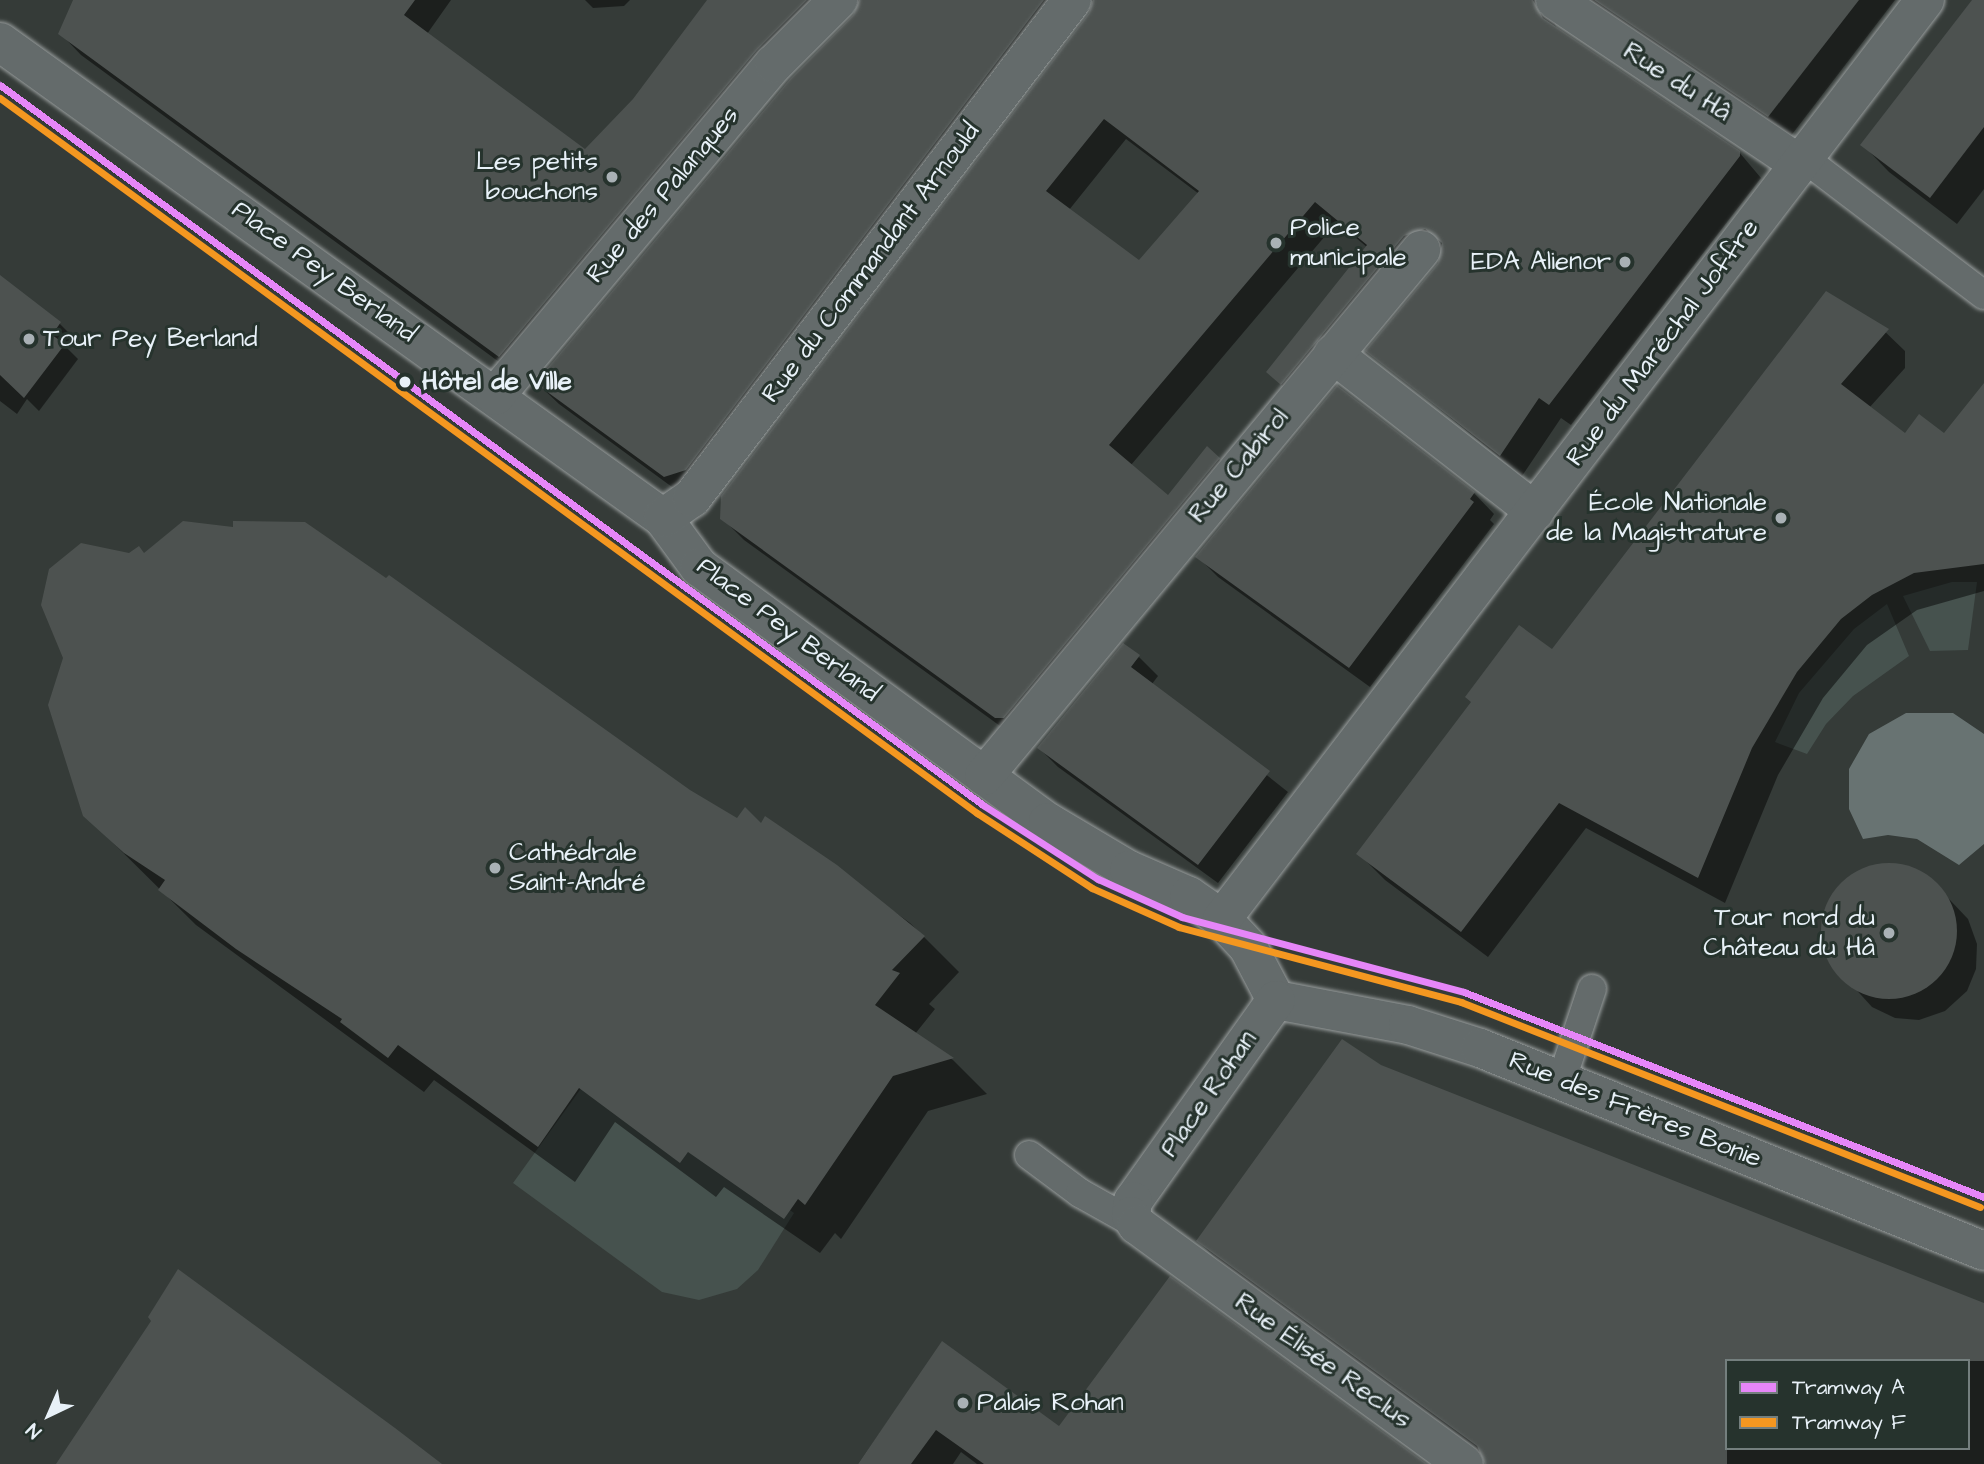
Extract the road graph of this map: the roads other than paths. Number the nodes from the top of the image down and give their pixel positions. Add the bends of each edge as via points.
1 (838, 0) edge
2 (1072, 0) edge
3 (1555, 0) edge
4 (1925, 0) edge
5 (0, 42) edge
6 (1801, 161) junction
7 (1421, 250) dead end
8 (1984, 295) edge
9 (1333, 354) junction
10 (495, 396) junction
11 (1535, 511) junction
12 (663, 518) junction
13 (984, 776) junction
14 (1222, 919) junction
15 (1592, 989) dead end
16 (1276, 1000) junction
17 (1562, 1079) junction
18 (1029, 1155) dead end
19 (1137, 1225) junction
20 (1984, 1251) edge
21 (1464, 1464) edge

1 - 10 street, Rue des Palanques via 774,64
2 - 12 street, Rue du Commandant Arnould via 692,498
3 - 6 street, Rue du Hâ
4 - 6 street, Rue du Maréchal Joffre
5 - 10 street, Place Pey Berland
6 - 8 lane
6 - 11 street, Rue du Maréchal Joffre
7 - 9 street, Rue Cabirol
9 - 11 street
9 - 13 street, Rue Cabirol
10 - 12 street, Place Pey Berland
11 - 14 street, Rue du Maréchal Joffre
12 - 13 street, Place Pey Berland via 699,566
13 - 14 street, Place Pey Berland via 1048,822 1129,870 1189,896
14 - 16 street via 1248,947
15 - 17 lane
16 - 17 street, Rue des Frères Bonie via 1408,1025
16 - 19 street, Place Rohan via 1133,1201 1131,1216
17 - 20 street, Rue des Frères Bonie
18 - 19 lane via 1080,1193
19 - 21 street, Rue Élisée Reclus

